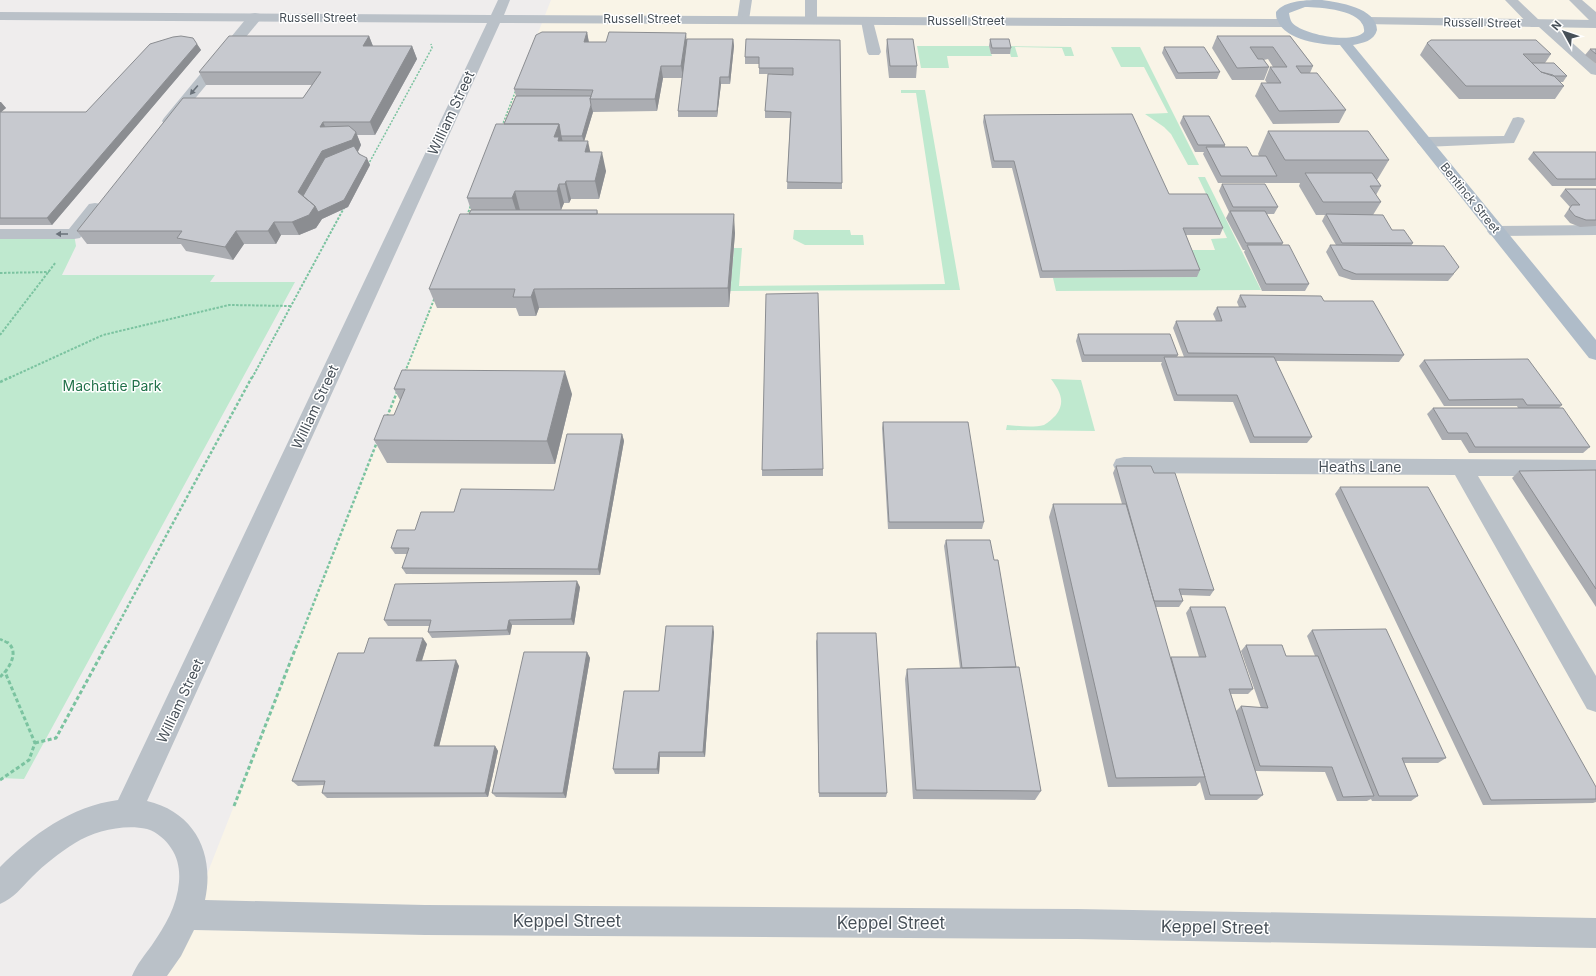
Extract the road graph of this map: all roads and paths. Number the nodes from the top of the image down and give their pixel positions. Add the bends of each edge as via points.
1 (504, 0) edge
2 (746, 0) edge
3 (811, 0) edge
4 (1511, 0) edge
5 (1575, 0) edge
6 (1292, 2) edge
7 (1331, 3) edge
8 (0, 16) edge
9 (255, 17) junction
10 (495, 19) junction
11 (1596, 19) edge
12 (743, 20) junction
13 (811, 20) junction
14 (867, 21) junction
15 (1367, 21) junction
16 (1284, 23) junction
17 (1540, 24) junction
18 (1596, 24) edge
19 (1344, 42) junction
20 (426, 43) dead end
21 (874, 52) dead end
22 (1596, 71) edge
23 (517, 87) edge
24 (1518, 121) dead end
25 (500, 130) edge
26 (160, 132) edge
27 (1425, 142) junction
28 (367, 166) edge
29 (104, 198) edge
30 (348, 201) edge
31 (471, 203) edge
32 (466, 218) edge
33 (1596, 230) edge
34 (1496, 231) junction
35 (0, 234) edge
36 (74, 234) junction
37 (50, 272) junction
38 (0, 273) edge
39 (437, 291) edge
40 (291, 306) junction
41 (0, 335) edge
42 (1596, 353) edge
43 (402, 378) edge
44 (0, 382) edge
45 (400, 386) edge
46 (385, 422) edge
47 (379, 437) edge
48 (1124, 465) edge
49 (1462, 468) junction
50 (1596, 468) edge
51 (0, 639) edge
52 (5, 672) junction
53 (0, 677) edge
54 (1596, 700) edge
55 (35, 743) junction
56 (0, 780) edge
57 (234, 806) dead end
58 (127, 813) junction
59 (0, 889) edge
60 (186, 915) junction
61 (1596, 933) edge
62 (148, 976) edge

1 - 10 street, William Street
2 - 12 street
3 - 13 street
4 - 17 street
5 - 11 street
6 - 7 main road
6 - 16 main road via 1282,12
7 - 15 main road
8 - 9 street, Russell Street
9 - 10 street, Russell Street
9 -> 26 street
10 - 12 street, Russell Street
10 - 58 street, William Street
12 - 13 street, Russell Street
13 - 14 street, Russell Street
14 - 16 street, Russell Street
14 - 21 street
15 - 17 street, Russell Street
15 - 19 main road via 1371,33 1366,37
16 - 19 main road via 1303,35
17 - 18 street, Russell Street
17 - 22 street
19 - 27 main road, Bentinck Street
20 - 28 path via 430,43 432,48
23 - 25 path
24 - 27 street via 1509,140
27 - 34 main road, Bentinck Street
29 - 36 street
30 - 40 path
31 - 32 path
33 - 34 street
34 - 42 main road, Bentinck Street
36 -> 35 street
36 - 37 path
37 - 38 path
37 - 41 path
39 - 43 path
40 - 44 path via 229,305 103,335
40 - 55 path via 56,738
45 - 46 path
47 - 57 path
48 - 49 street, Heaths Lane
49 - 50 street, Heaths Lane
49 - 54 street
51 - 52 path via 12,645 14,653 12,662
52 - 53 path
52 - 55 path
55 - 56 path via 29,760
58 - 59 street via 92,820 56,837 22,864
58 - 60 street via 151,816 171,825 185,840 193,862 194,887
60 - 61 street, Keppel Street via 425,920 1077,924
60 - 62 street via 171,945

